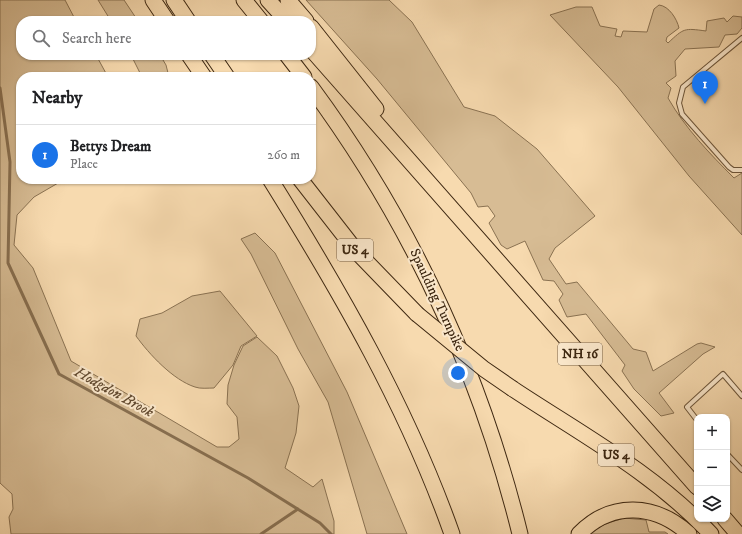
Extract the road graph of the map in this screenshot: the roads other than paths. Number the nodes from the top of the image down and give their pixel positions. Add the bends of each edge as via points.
1 (153, 0) edge
2 (174, 0) edge
3 (244, 0) edge
4 (268, 0) edge
5 (288, 0) edge
6 (164, 16) edge
7 (185, 16) edge
8 (257, 16) edge
9 (282, 16) edge
10 (302, 16) edge
11 (316, 33) edge
12 (742, 38) edge
13 (316, 55) edge
14 (192, 60) edge
15 (215, 60) edge
16 (291, 60) edge
17 (201, 72) edge
18 (224, 72) edge
19 (300, 72) edge
20 (316, 94) edge
21 (742, 170) edge
22 (273, 184) edge
23 (304, 184) edge
24 (462, 221) junction
25 (742, 396) edge
26 (694, 416) edge
27 (730, 457) edge
28 (742, 470) edge
29 (696, 486) edge
30 (452, 534) edge
31 (520, 534) edge
32 (579, 534) edge
33 (689, 534) edge
34 (711, 534) edge

1 - 6 highway
2 - 7 highway
3 - 8 highway
4 - 9 highway
5 - 10 highway
11 - 24 highway
12 - 21 lane via 683,87 679,103 682,114 729,167 733,170
13 - 24 highway, NH 16
14 - 17 highway
15 - 18 highway
16 - 19 highway
20 - 31 highway, Spaulding Turnpike via 388,202 450,324 489,426
22 - 30 highway via 332,280 382,370
23 - 34 highway, US 4, bridge via 357,252 417,314 470,358 512,388 632,466 673,498
24 - 29 highway, NH 16
25 - 26 lane via 723,374 687,407
27 - 28 lane
32 - 33 highway via 604,515 631,510 658,515

